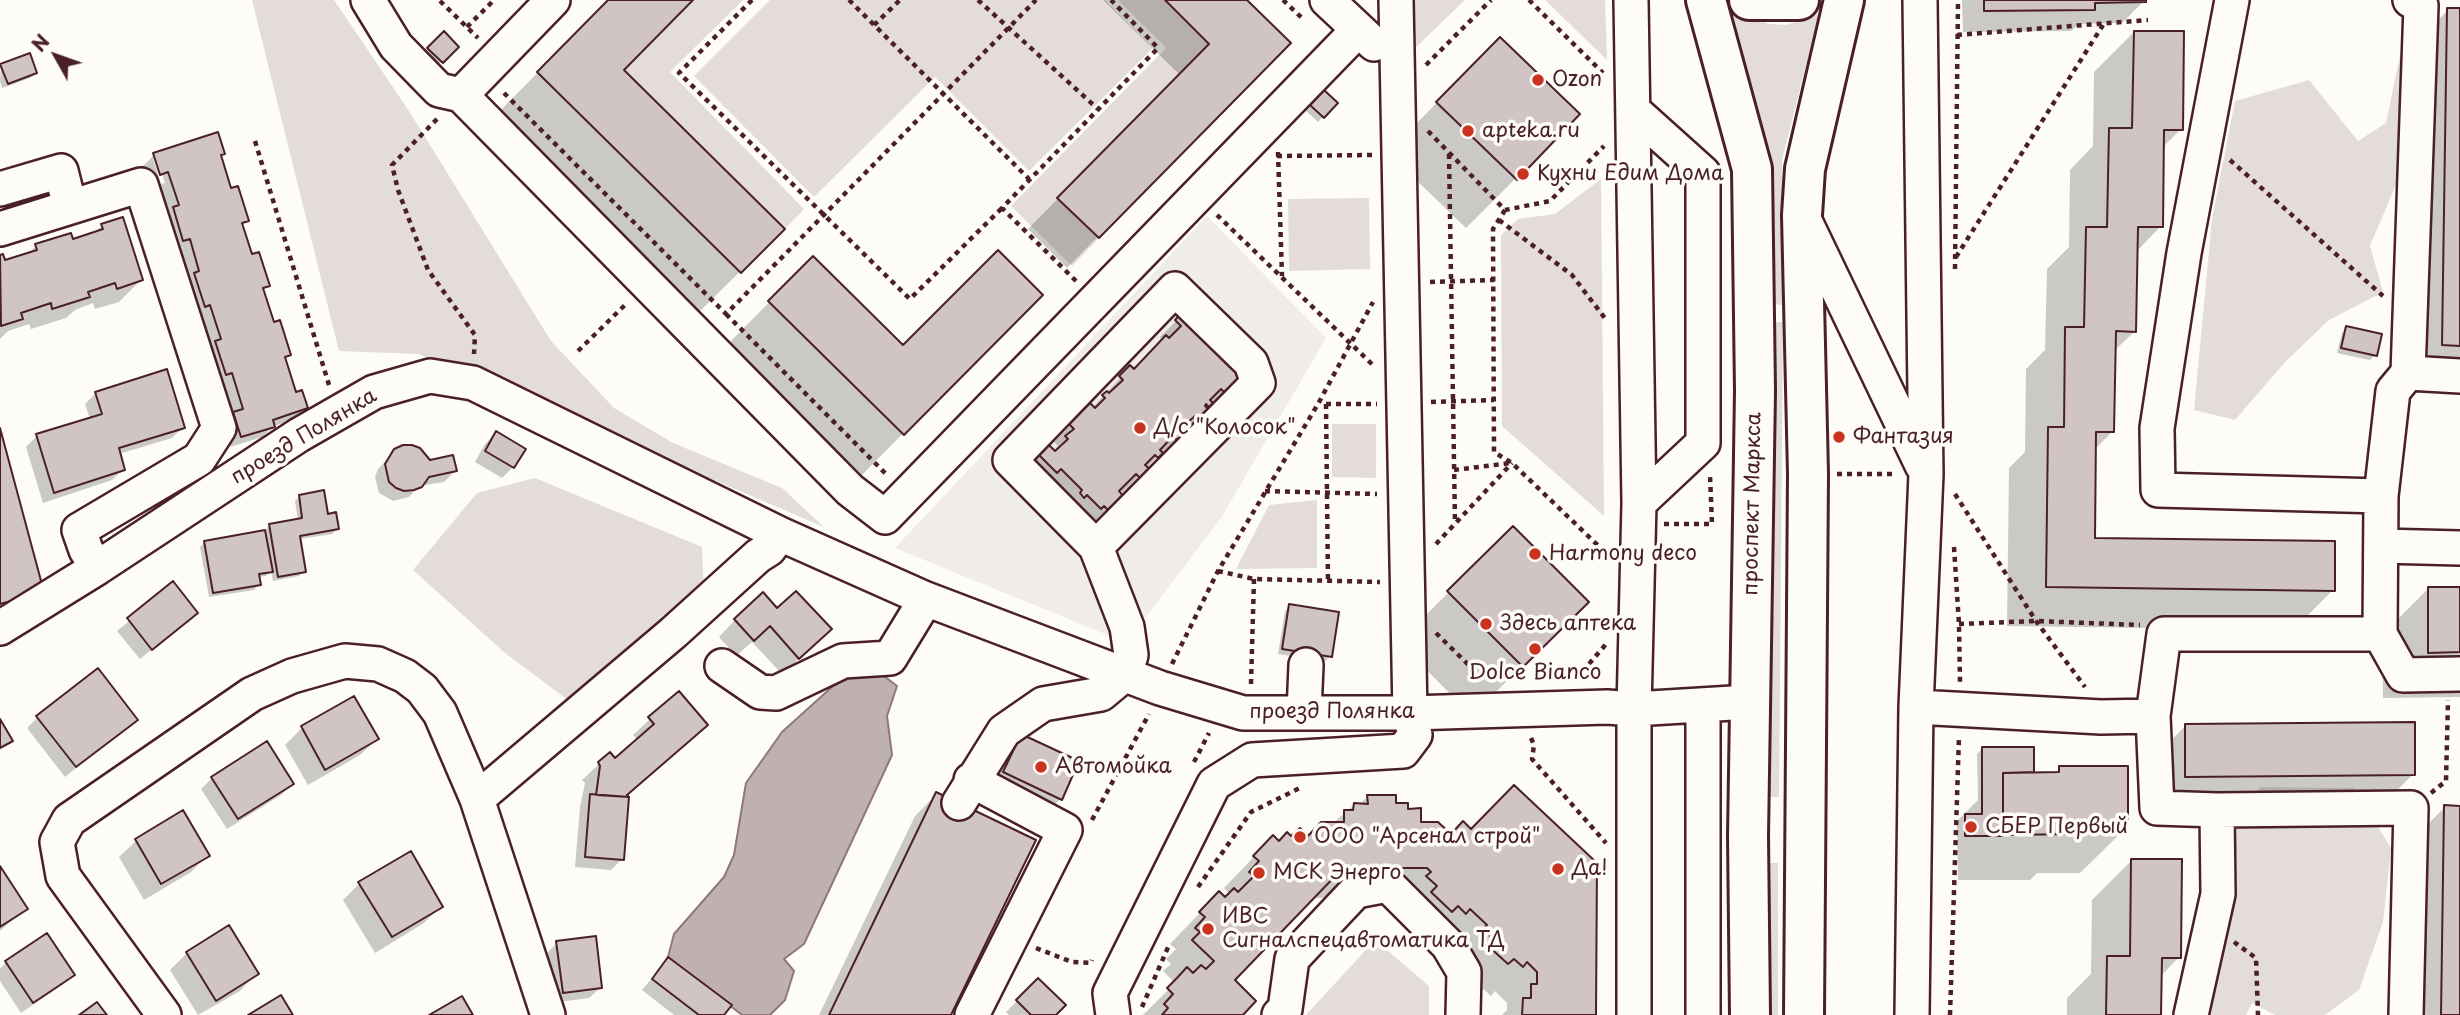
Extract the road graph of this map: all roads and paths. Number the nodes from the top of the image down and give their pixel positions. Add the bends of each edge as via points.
1 (368, 0) edge
2 (494, 0) edge
3 (553, 0) edge
4 (752, 0) edge
5 (849, 0) edge
6 (900, 0) edge
7 (978, 0) edge
8 (1036, 0) edge
9 (1111, 0) edge
10 (1327, 0) edge
11 (1396, 0) edge
12 (1491, 0) edge
13 (1529, 0) edge
14 (1631, 0) edge
15 (1706, 0) edge
16 (1749, 0) edge
17 (1798, 0) edge
18 (1844, 0) edge
19 (1920, 0) edge
20 (2232, 0) edge
21 (2410, 0) edge
22 (440, 1) edge
23 (2148, 20) dead end
24 (874, 25) junction
25 (2103, 25) junction
26 (467, 27) junction
27 (1009, 28) junction
28 (1358, 30) junction
29 (1957, 35) dead end
30 (496, 57) junction
31 (1408, 67) junction
32 (1612, 83) dead end
33 (943, 94) junction
34 (461, 95) junction
35 (1098, 109) junction
36 (1634, 111) junction
37 (1423, 126) dead end
38 (1612, 138) dead end
39 (2206, 138) junction
40 (255, 141) dead end
41 (1278, 143) dead end
42 (1449, 153) junction
43 (1380, 155) dead end
44 (1265, 156) dead end
45 (1278, 156) junction
46 (1029, 180) junction
47 (0, 189) edge
48 (70, 207) junction
49 (1002, 208) junction
50 (1505, 210) junction
51 (1215, 213) dead end
52 (824, 214) junction
53 (1802, 215) junction
54 (1499, 220) junction
55 (0, 229) edge
56 (1955, 258) dead end
57 (1282, 277) junction
58 (1494, 280) junction
59 (1451, 282) junction
60 (1389, 290) junction
61 (1097, 300) junction
62 (726, 314) junction
63 (2410, 320) junction
64 (1612, 328) dead end
65 (1351, 343) junction
66 (1378, 369) dead end
67 (2408, 373) junction
68 (2460, 376) edge
69 (473, 383) junction
70 (1494, 400) junction
71 (1453, 401) junction
72 (1404, 403) junction
73 (1318, 404) junction
74 (1326, 404) junction
75 (337, 413) junction
76 (1512, 463) junction
77 (1454, 470) junction
78 (1710, 470) dead end
79 (888, 475) dead end
80 (1938, 480) junction
81 (1265, 491) junction
82 (1326, 493) junction
83 (1387, 494) dead end
84 (2381, 496) junction
85 (1639, 513) junction
86 (1455, 524) junction
87 (780, 534) junction
88 (1436, 544) dead end
89 (2381, 546) junction
90 (1096, 547) junction
91 (2460, 548) edge
92 (1617, 564) dead end
93 (97, 568) junction
94 (1218, 571) junction
95 (1254, 579) junction
96 (1328, 582) junction
97 (1388, 582) dead end
98 (926, 599) junction
99 (1429, 626) dead end
100 (0, 628) edge
101 (2380, 634) junction
102 (1609, 641) dead end
103 (1306, 665) dead end
104 (722, 666) dead end
105 (1125, 674) junction
106 (2454, 674) edge
107 (1251, 684) dead end
108 (1490, 686) dead end
109 (1569, 686) dead end
110 (1160, 688) junction
111 (1749, 702) junction
112 (1703, 705) junction
113 (1916, 707) junction
114 (1634, 709) junction
115 (1304, 713) junction
116 (1410, 713) junction
117 (2153, 716) junction
118 (2101, 717) junction
119 (1210, 730) dead end
120 (1530, 736) dead end
121 (1191, 767) dead end
122 (1306, 785) dead end
123 (477, 799) junction
124 (2411, 808) junction
125 (2217, 810) junction
126 (1609, 834) dead end
127 (1805, 834) junction
128 (1748, 836) junction
129 (1190, 898) dead end
130 (2211, 925) junction
131 (1025, 943) dead end
132 (1170, 944) dead end
133 (1097, 951) dead end
134 (1126, 1014) edge
135 (164, 1015) edge
136 (548, 1015) edge
137 (972, 1015) edge
138 (1279, 1015) edge
139 (1464, 1015) edge
140 (1634, 1015) edge
141 (1703, 1015) edge
142 (1750, 1015) edge
143 (1804, 1015) edge
144 (1912, 1015) edge
145 (2191, 1015) edge
146 (2258, 1015) edge
147 (2406, 1015) edge

1 - 34 street via 396,46 439,90
2 - 26 path
3 - 30 street
4 - 52 path via 679,73
5 - 24 path
6 - 24 path
7 - 27 path
8 - 27 path
9 - 35 path via 1158,48
10 - 28 street
11 - 31 street
12 - 31 path
13 - 32 path
14 - 36 street
15 - 111 main road, проспект Маркса via 1752,169 1755,473
16 - 17 main road
18 - 53 main road via 1805,169
19 - 80 street
20 - 39 street
21 - 63 street via 2421,6
22 - 26 path
23 - 25 path
24 - 33 path
25 - 29 path
25 - 56 path
26 - 30 path
27 - 33 path
27 - 35 path
28 - 31 street via 1387,56
28 - 61 street
30 - 34 street
30 - 62 path via 508,69 494,83
31 - 60 street
33 - 46 path
33 - 52 path
34 - 61 street via 850,490 885,517
34 - 69 path via 392,165 428,270 475,335
35 - 46 path
36 - 85 street
36 - 85 street via 1703,173 1703,443
37 - 42 path
38 - 50 path via 1550,201
39 - 63 path
39 - 84 street via 2157,428 2158,490
40 - 75 path
41 - 45 path
42 - 50 path
42 - 59 path
43 - 45 path
44 - 45 path
45 - 57 path
46 - 49 path
47 - 48 street via 61,171
48 - 55 street
48 - 93 street via 141,185 219,428 200,459 79,530
49 - 52 path via 910,299
49 - 61 path
50 - 54 path
51 - 57 path
52 - 62 path
53 - 80 street
53 - 127 main road via 1808,474
54 - 58 path via 1493,229
54 - 64 path via 1572,275
57 - 65 path
58 - 59 path
58 - 70 path
59 - 60 path
59 - 71 path
60 - 65 path
60 - 72 street
62 - 79 path
63 - 67 street
65 - 66 path
65 - 73 path
67 - 68 street
67 - 84 street via 2393,391
69 - 75 street, проезд Полянка via 430,376 374,392
69 - 87 street, проезд Полянка
70 - 71 path
70 - 76 path via 1494,452
71 - 72 path
71 - 77 path
72 - 74 path
72 - 116 street
73 - 74 path
73 - 81 path
74 - 82 path
75 - 93 street, проезд Полянка
76 - 77 path
76 - 86 path
76 - 92 path
77 - 86 path
78 - 85 path via 1712,524
80 - 113 street
80 - 118 path via 2091,695
81 - 82 path
81 - 94 path
82 - 83 path
82 - 96 path
84 - 89 street
85 - 114 street
86 - 88 path
87 - 98 street, проезд Полянка
87 - 123 street via 673,634
89 - 91 street
89 - 101 street
90 - 90 street via 1010,460 1175,289 1251,363 1258,383
90 - 105 street via 1127,627 1131,655
93 - 100 street, проезд Полянка
94 - 95 path
94 - 110 path
95 - 96 path
95 - 107 path
96 - 97 path
98 - 104 street via 890,658 843,661 776,694 760,692
98 - 105 street, проезд Полянка
99 - 108 path
101 - 106 street via 2403,675
101 - 117 street via 2164,634
102 - 109 path
103 - 115 street
105 - 110 street, проезд Полянка
105 - 137 street via 1101,694 1043,704 1004,732 965,792 1065,830
106 - 124 path via 2446,780
110 - 115 street, проезд Полянка via 1243,713
111 - 112 street, проезд Полянка
111 - 128 main road, проспект Маркса
112 - 114 street, проезд Полянка
112 - 141 street
113 - 118 street
113 - 144 street
114 - 116 street, проезд Полянка
114 - 140 street
115 - 116 street, проезд Полянка
116 - 134 street via 1415,735 1403,751 1252,760 1214,784 1110,993
117 - 118 street
117 - 125 street via 2157,808
119 - 121 path
120 - 126 path via 1534,745 1531,759 1609,846
122 - 129 path via 1251,812
123 - 135 street via 440,713 422,689 377,663 345,661 292,676 252,694 80,812 69,820 57,842 63,876
123 - 136 street
124 - 125 street
124 - 147 street
125 - 130 street via 2218,894
127 - 128 main road
127 - 143 main road
128 - 142 main road, проспект Маркса
130 - 145 street
130 - 146 path via 2256,958
131 - 133 path via 1072,962 1091,963
132 - 134 path
138 - 139 street via 1284,1009 1292,959 1356,891 1388,885 1448,945 1464,972

